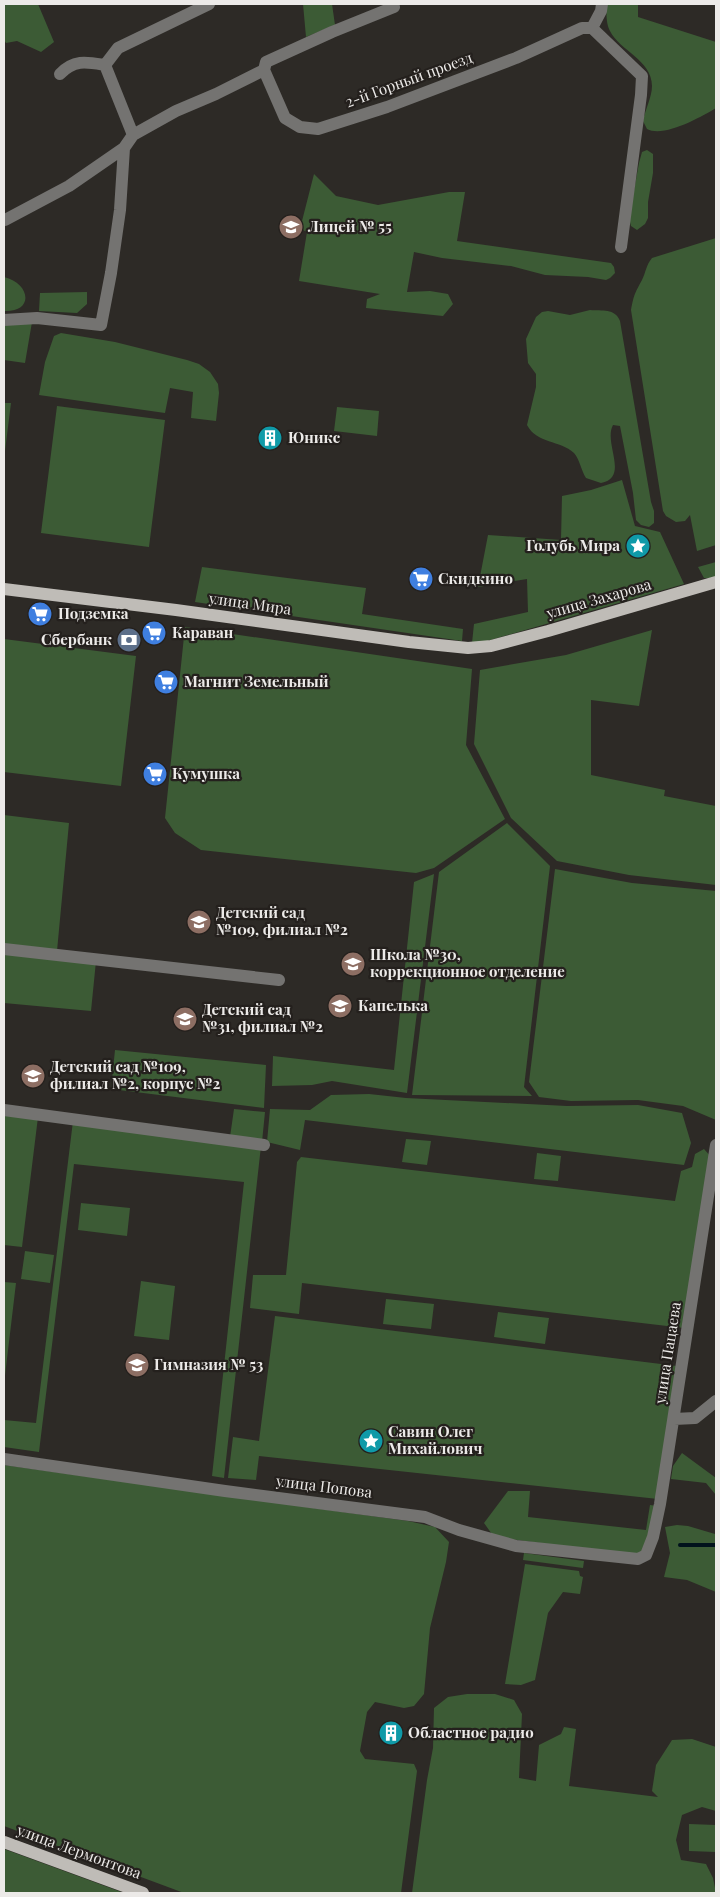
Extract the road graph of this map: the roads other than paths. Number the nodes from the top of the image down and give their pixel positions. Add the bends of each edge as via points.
1 (209, 4) edge
2 (602, 4) edge
3 (394, 7) dead end
4 (592, 28) junction
5 (105, 65) junction
6 (264, 70) junction
7 (60, 74) dead end
8 (133, 135) junction
9 (124, 148) junction
10 (5, 220) edge
11 (620, 247) dead end
12 (4, 320) edge
13 (716, 582) edge
14 (4, 589) edge
15 (491, 646) joint
16 (4, 949) edge
17 (280, 980) dead end
18 (4, 1110) edge
19 (264, 1145) dead end
20 (716, 1145) edge
21 (716, 1401) edge
22 (674, 1419) junction
23 (4, 1459) edge
24 (638, 1559) joint
25 (4, 1842) edge
26 (144, 1893) edge

1 - 5 street via 118,48
2 - 4 street
3 - 6 street via 266,62
4 - 6 street, 2-й Горный проезд via 582,28 516,58 387,107 318,128 300,127 286,118
4 - 11 street via 642,76
5 - 7 street via 87,62 69,65
5 - 8 street
6 - 8 street
8 - 9 street
9 - 10 street via 69,186
9 - 12 street via 120,210 101,325 36,318
13 - 15 main road, улица Захарова
14 - 15 main road, улица Мира via 409,642 468,648
16 - 17 street
18 - 19 street
20 - 22 street, улица Пацаева
21 - 22 street via 694,1418
22 - 24 street, улица Пацаева via 653,1537 646,1555
23 - 24 street, улица Попова via 425,1517 516,1546
25 - 26 main road, улица Лермонтова

